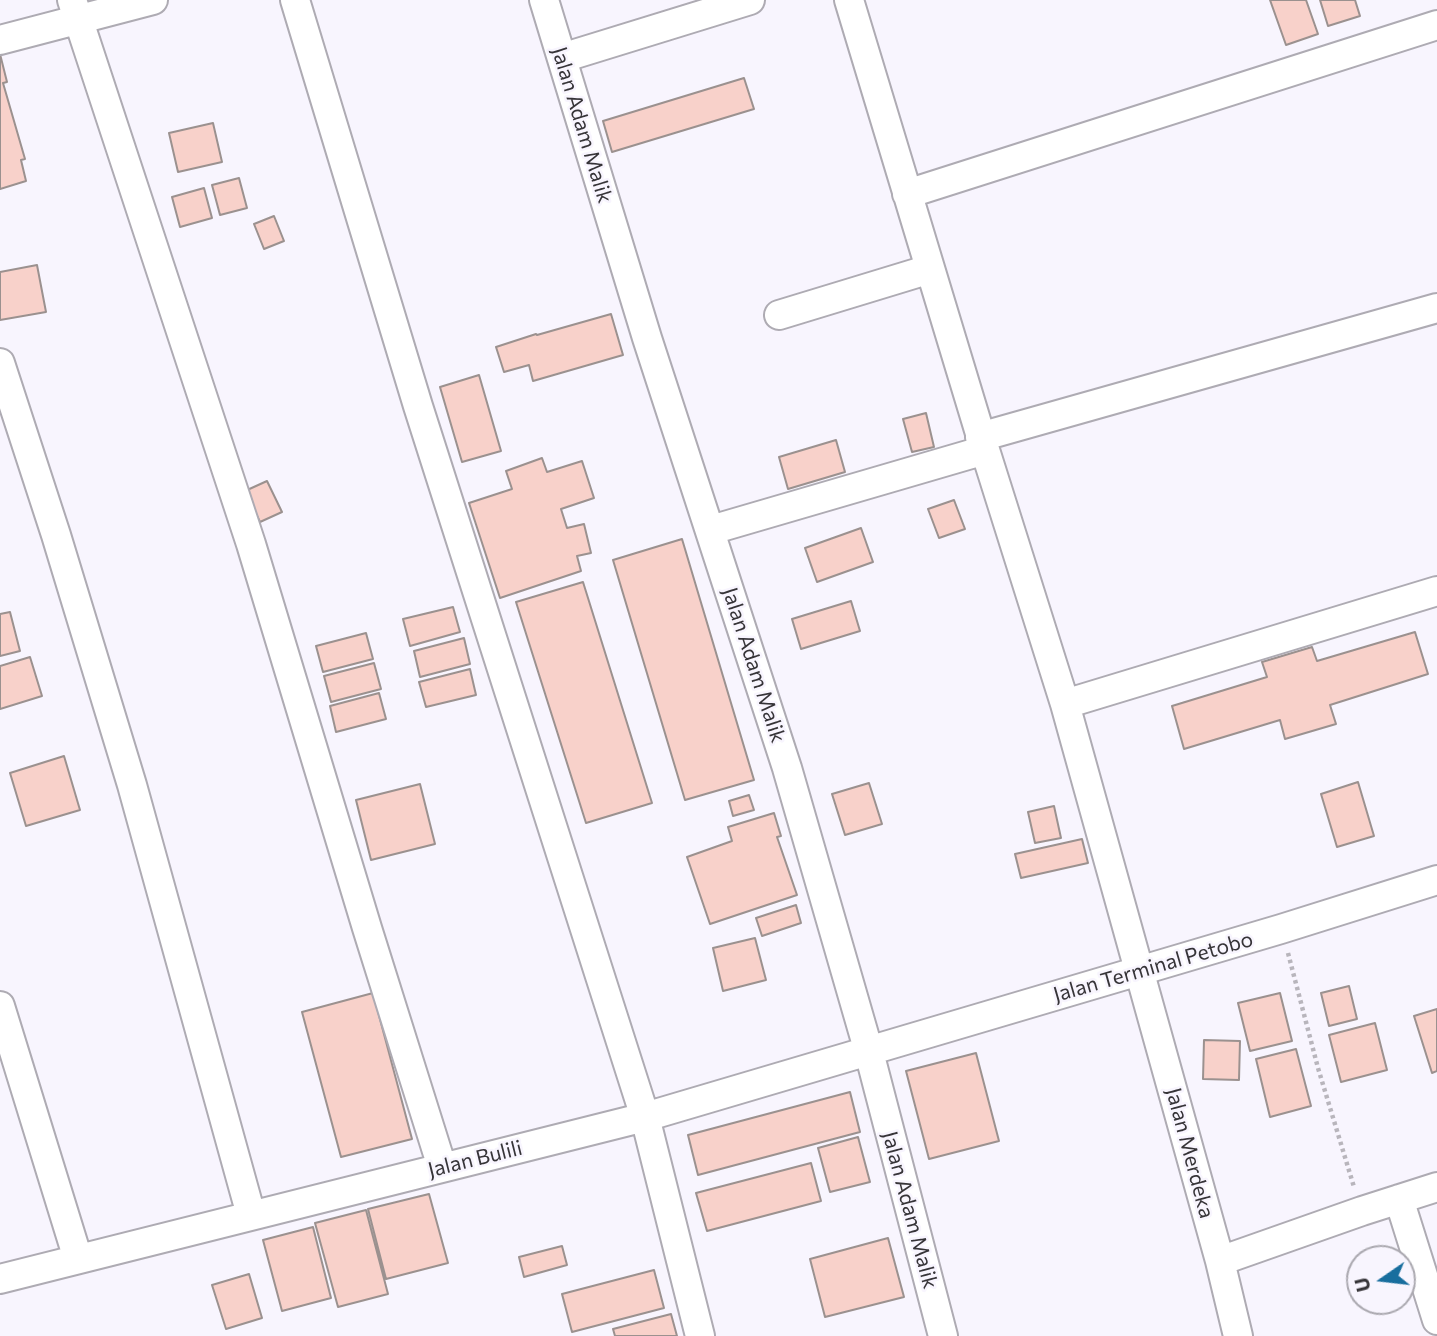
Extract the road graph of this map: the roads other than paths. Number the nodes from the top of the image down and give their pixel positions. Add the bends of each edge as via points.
1 (153, 0) edge
2 (296, 0) edge
3 (544, 0) edge
4 (750, 0) edge
5 (849, 0) edge
6 (76, 10) edge
7 (1437, 25) edge
8 (0, 40) edge
9 (562, 58) junction
10 (907, 194) junction
11 (930, 270) junction
12 (1437, 308) edge
13 (779, 315) dead end
14 (0, 363) edge
15 (982, 443) junction
16 (711, 530) junction
17 (1437, 591) edge
18 (1065, 704) junction
19 (1437, 880) edge
20 (1140, 970) junction
21 (0, 1006) edge
22 (869, 1052) junction
23 (645, 1117) junction
24 (442, 1167) junction
25 (1437, 1187) edge
26 (1399, 1199) junction
27 (251, 1215) junction
28 (78, 1259) junction
29 (1220, 1261) junction
30 (0, 1279) edge
31 (1437, 1320) edge
32 (700, 1336) edge
33 (943, 1336) edge
34 (1238, 1336) edge

1 - 6 street
2 - 23 street via 418,406
3 - 9 street, Jalan Adam Malik
4 - 9 street
5 - 10 street, Jalan Merdeka
6 - 8 street
6 - 24 street via 250,544
7 - 10 street
9 - 16 street, Jalan Adam Malik
10 - 11 street, Jalan Merdeka
11 - 13 street
11 - 15 street, Jalan Merdeka
12 - 15 street
14 - 27 street via 132,785
15 - 16 street
15 - 18 street, Jalan Merdeka
16 - 22 street, Jalan Adam Malik via 787,768
17 - 18 street
18 - 20 street, Jalan Merdeka
19 - 20 street, Jalan Terminal Petobo
20 - 22 street, Jalan Terminal Petobo
20 - 29 street, Jalan Merdeka
21 - 28 street
22 - 23 street, Jalan Bulili
22 - 33 street, Jalan Adam Malik
23 - 24 street, Jalan Bulili
23 - 32 street
24 - 27 street, Jalan Bulili
25 - 26 street
26 - 29 street
26 - 31 street
27 - 28 street, Jalan Bulili
28 - 30 street, Jalan Bulili
29 - 34 street, Jalan Merdeka

